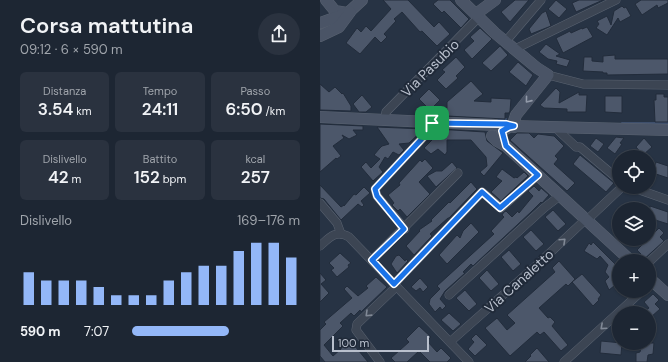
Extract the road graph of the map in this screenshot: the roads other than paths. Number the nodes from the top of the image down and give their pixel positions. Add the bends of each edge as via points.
1 (325, 0) edge
2 (362, 0) edge
3 (461, 0) edge
4 (495, 0) edge
5 (542, 0) edge
6 (616, 0) edge
7 (349, 12) junction
8 (478, 16) junction
9 (320, 22) edge
10 (343, 24) junction
11 (320, 27) edge
12 (320, 36) edge
13 (510, 45) junction
14 (548, 75) junction
15 (668, 85) edge
16 (320, 117) edge
17 (384, 121) junction
18 (432, 123) junction
19 (514, 126) junction
20 (559, 128) junction
21 (668, 130) edge
22 (496, 131) junction
23 (458, 173) dead end
24 (538, 175) junction
25 (612, 175) edge
26 (614, 194) edge
27 (651, 194) edge
28 (561, 196) junction
29 (668, 200) edge
30 (320, 203) edge
31 (586, 220) junction
32 (404, 229) junction
33 (342, 234) junction
34 (668, 244) edge
35 (320, 246) edge
36 (623, 254) edge
37 (656, 255) edge
38 (372, 260) junction
39 (395, 285) junction
40 (656, 286) edge
41 (449, 295) dead end
42 (668, 295) edge
43 (634, 298) edge
44 (450, 342) junction
45 (380, 362) edge
46 (469, 362) edge
47 (564, 362) edge

1 - 7 street via 335,11
1 - 9 street via 324,14
2 - 7 street
3 - 8 street
4 - 8 street
5 - 13 street
6 - 13 street
7 - 9 street
7 - 10 street
8 - 13 street
8 - 17 street, Via Pasubio via 386,112
10 - 11 street via 332,28
10 - 12 street
13 - 14 street
14 - 15 street via 583,84
14 -> 19 street via 516,115
16 - 17 street
17 - 18 street
18 - 22 street via 473,125
18 - 32 street via 432,128 375,189 377,196
19 - 20 street
19 - 22 street via 506,124
20 - 21 street
20 - 25 street via 559,131
22 - 24 street via 506,146
23 - 32 street
24 - 28 street
24 - 39 street via 500,208 482,192
26 - 31 street, Via Canaletto
27 - 29 street
28 - 31 street
28 - 41 street via 544,208
30 - 33 street via 337,223
31 - 36 street
44 -> 31 street, Via Canaletto
32 - 38 street
33 - 35 street via 332,236
33 - 38 street via 349,237
34 - 37 street
38 - 39 street
39 - 44 street
39 -> 45 street via 357,324 356,330
40 - 42 street
43 -> 47 street
44 - 46 street

